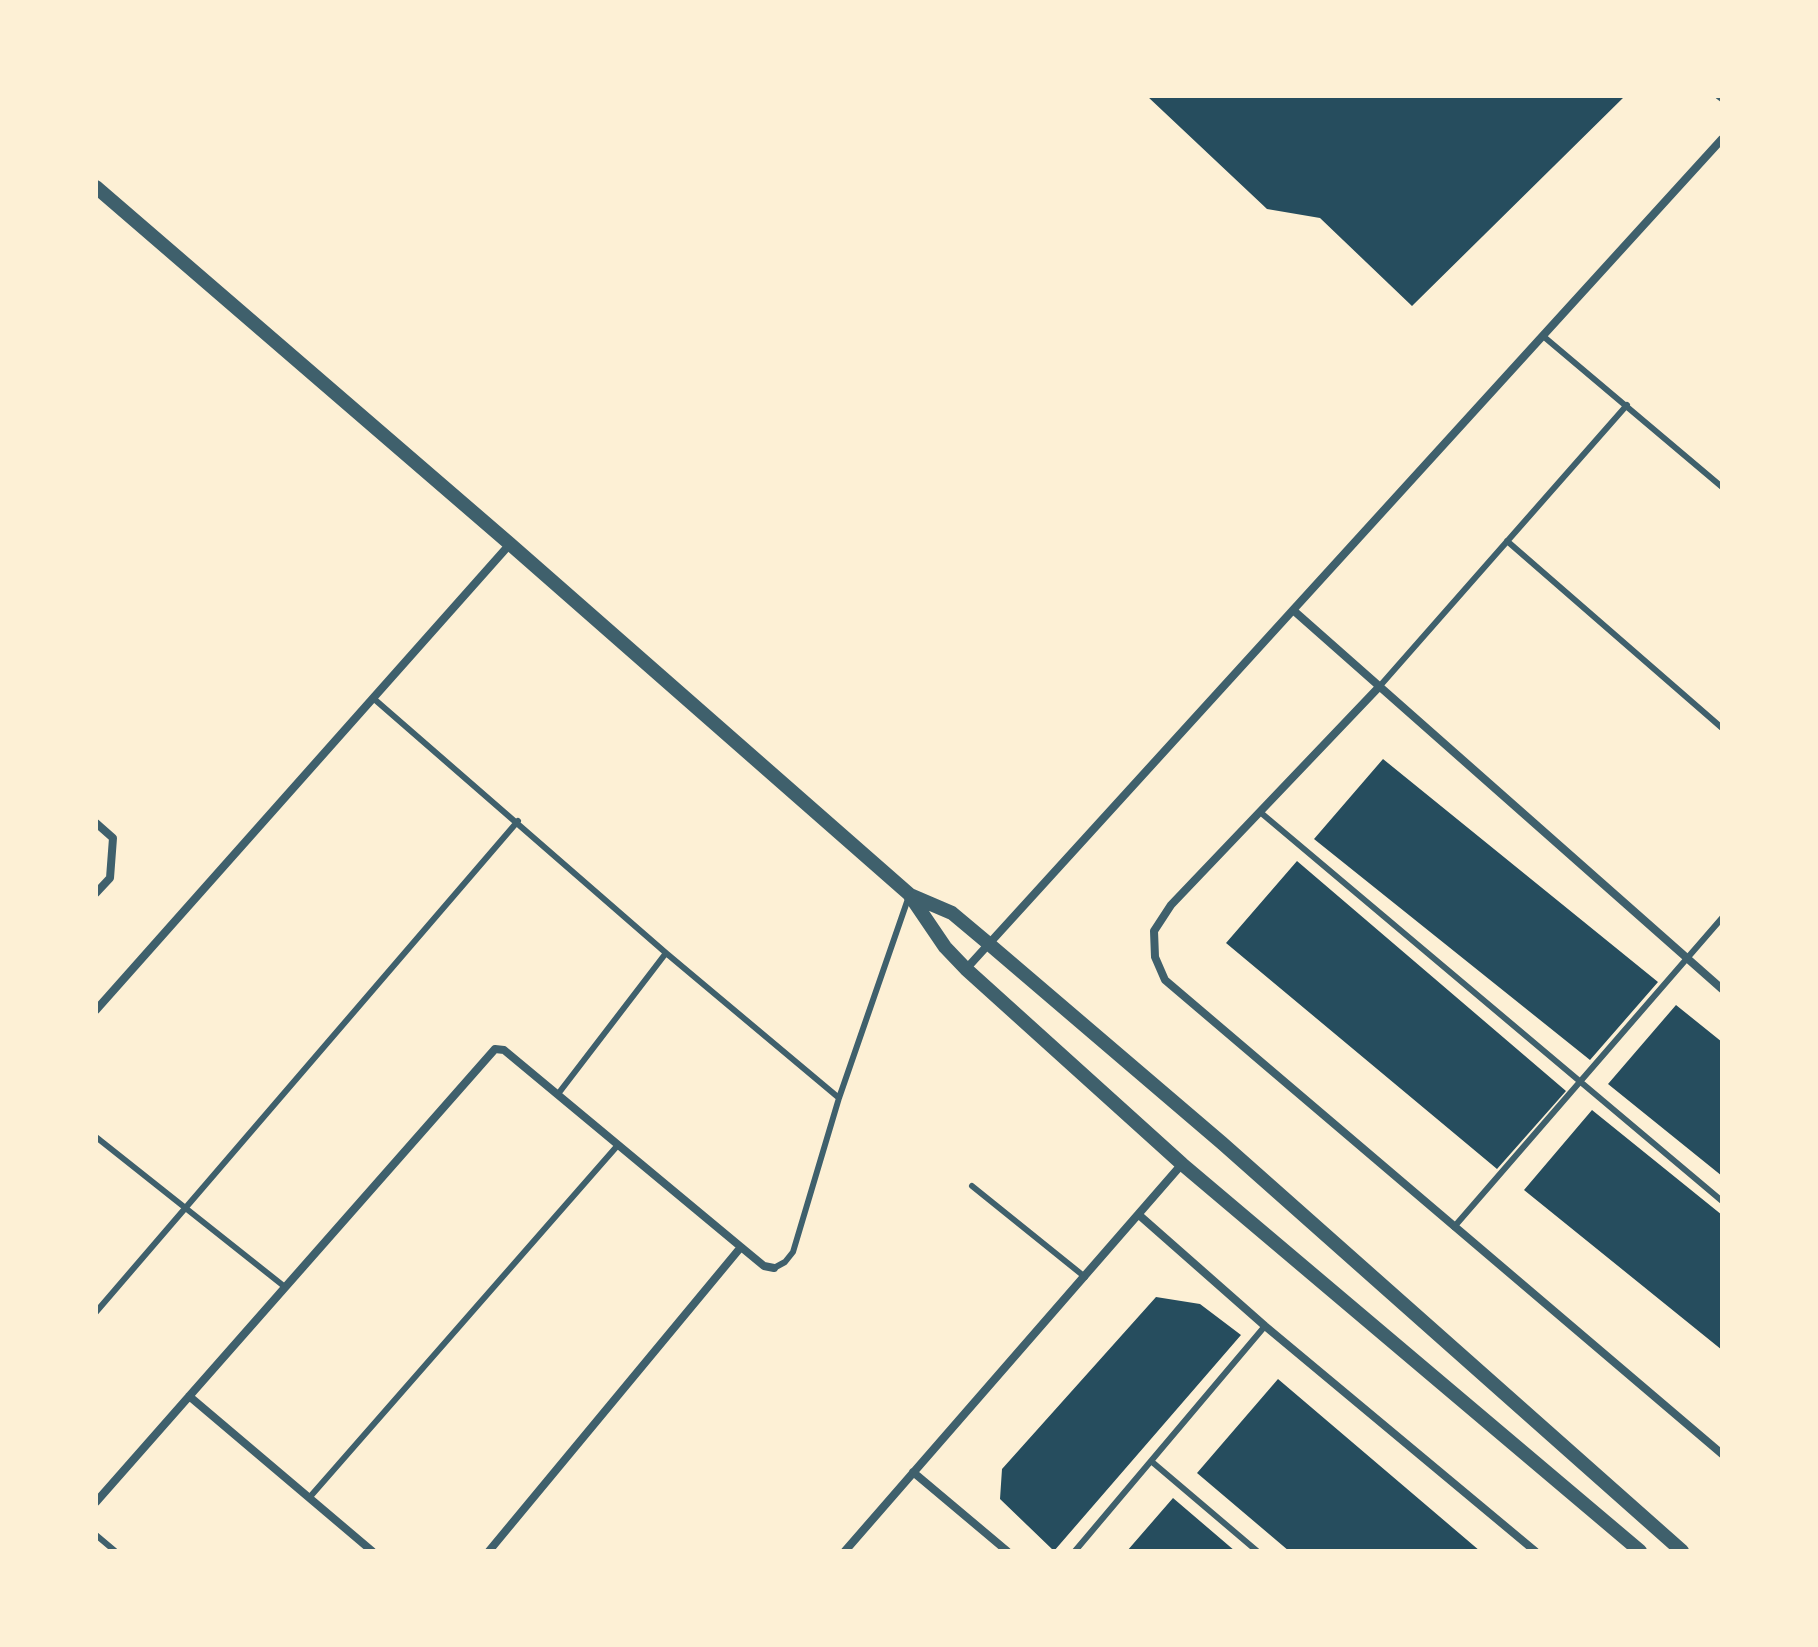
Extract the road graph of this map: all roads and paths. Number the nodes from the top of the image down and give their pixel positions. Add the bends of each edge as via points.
1 (1722, 139) edge
2 (96, 187) edge
3 (1543, 336) junction
4 (1627, 405) junction
5 (1722, 487) edge
6 (1507, 541) junction
7 (510, 544) junction
8 (1293, 610) junction
9 (1378, 688) junction
10 (373, 698) junction
11 (1722, 728) edge
12 (1260, 812) junction
13 (518, 821) junction
14 (96, 823) edge
15 (96, 893) edge
16 (909, 894) junction
17 (1722, 918) edge
18 (989, 944) junction
19 (666, 953) junction
20 (1687, 958) junction
21 (966, 969) junction
22 (1722, 989) edge
23 (96, 1010) edge
24 (1580, 1082) junction
25 (558, 1094) junction
26 (839, 1098) junction
27 (96, 1137) edge
28 (618, 1145) junction
29 (1182, 1164) junction
30 (972, 1186) dead end
31 (1722, 1201) edge
32 (185, 1209) junction
33 (1139, 1215) junction
34 (1454, 1227) junction
35 (741, 1247) junction
36 (774, 1268) joint
37 (1085, 1277) junction
38 (285, 1287) junction
39 (96, 1312) edge
40 (1265, 1326) junction
41 (189, 1396) junction
42 (1722, 1454) edge
43 (1151, 1461) junction
44 (913, 1472) junction
45 (309, 1498) junction
46 (96, 1502) edge
47 (96, 1535) edge
48 (115, 1551) edge
49 (372, 1551) edge
50 (489, 1551) edge
51 (845, 1551) edge
52 (1007, 1551) edge
53 (1075, 1551) edge
54 (1257, 1551) edge
55 (1535, 1551) edge
56 (1640, 1551) edge
57 (1682, 1551) edge

1 - 3 street
2 - 7 street
3 - 4 lane
3 - 8 street
4 - 5 lane
4 - 6 lane
6 - 9 lane
6 - 11 lane
7 - 10 street
7 - 16 street
8 - 9 street
8 - 18 street
9 - 12 street
9 - 20 street
10 - 13 lane
10 - 23 street
12 - 24 lane
12 - 34 street via 1171,905 1154,931 1155,957 1165,980
13 - 19 lane
13 - 32 lane
14 - 15 street via 113,838 110,878
16 - 18 street via 952,913
16 - 21 street
16 - 26 lane
17 - 20 lane
18 - 21 street
18 - 57 street
19 - 25 lane
19 - 26 lane
20 - 22 street
20 - 24 lane
21 - 29 street
24 - 31 lane
24 - 34 lane
25 - 28 street
25 - 38 street via 504,1050 495,1049
26 - 36 lane via 793,1252
27 - 32 lane
28 - 35 street
28 - 45 lane
29 - 33 street
29 - 56 street
30 - 37 lane
32 - 38 lane
32 - 39 lane
33 - 37 street
33 - 40 street
34 - 42 street
35 - 36 street
35 - 50 street
37 - 44 street
38 - 41 street
40 - 43 lane
40 - 55 street
41 - 45 street
41 - 46 street
43 - 53 lane
43 - 54 lane
44 - 51 street
44 - 52 street
45 - 49 street
47 - 48 lane

